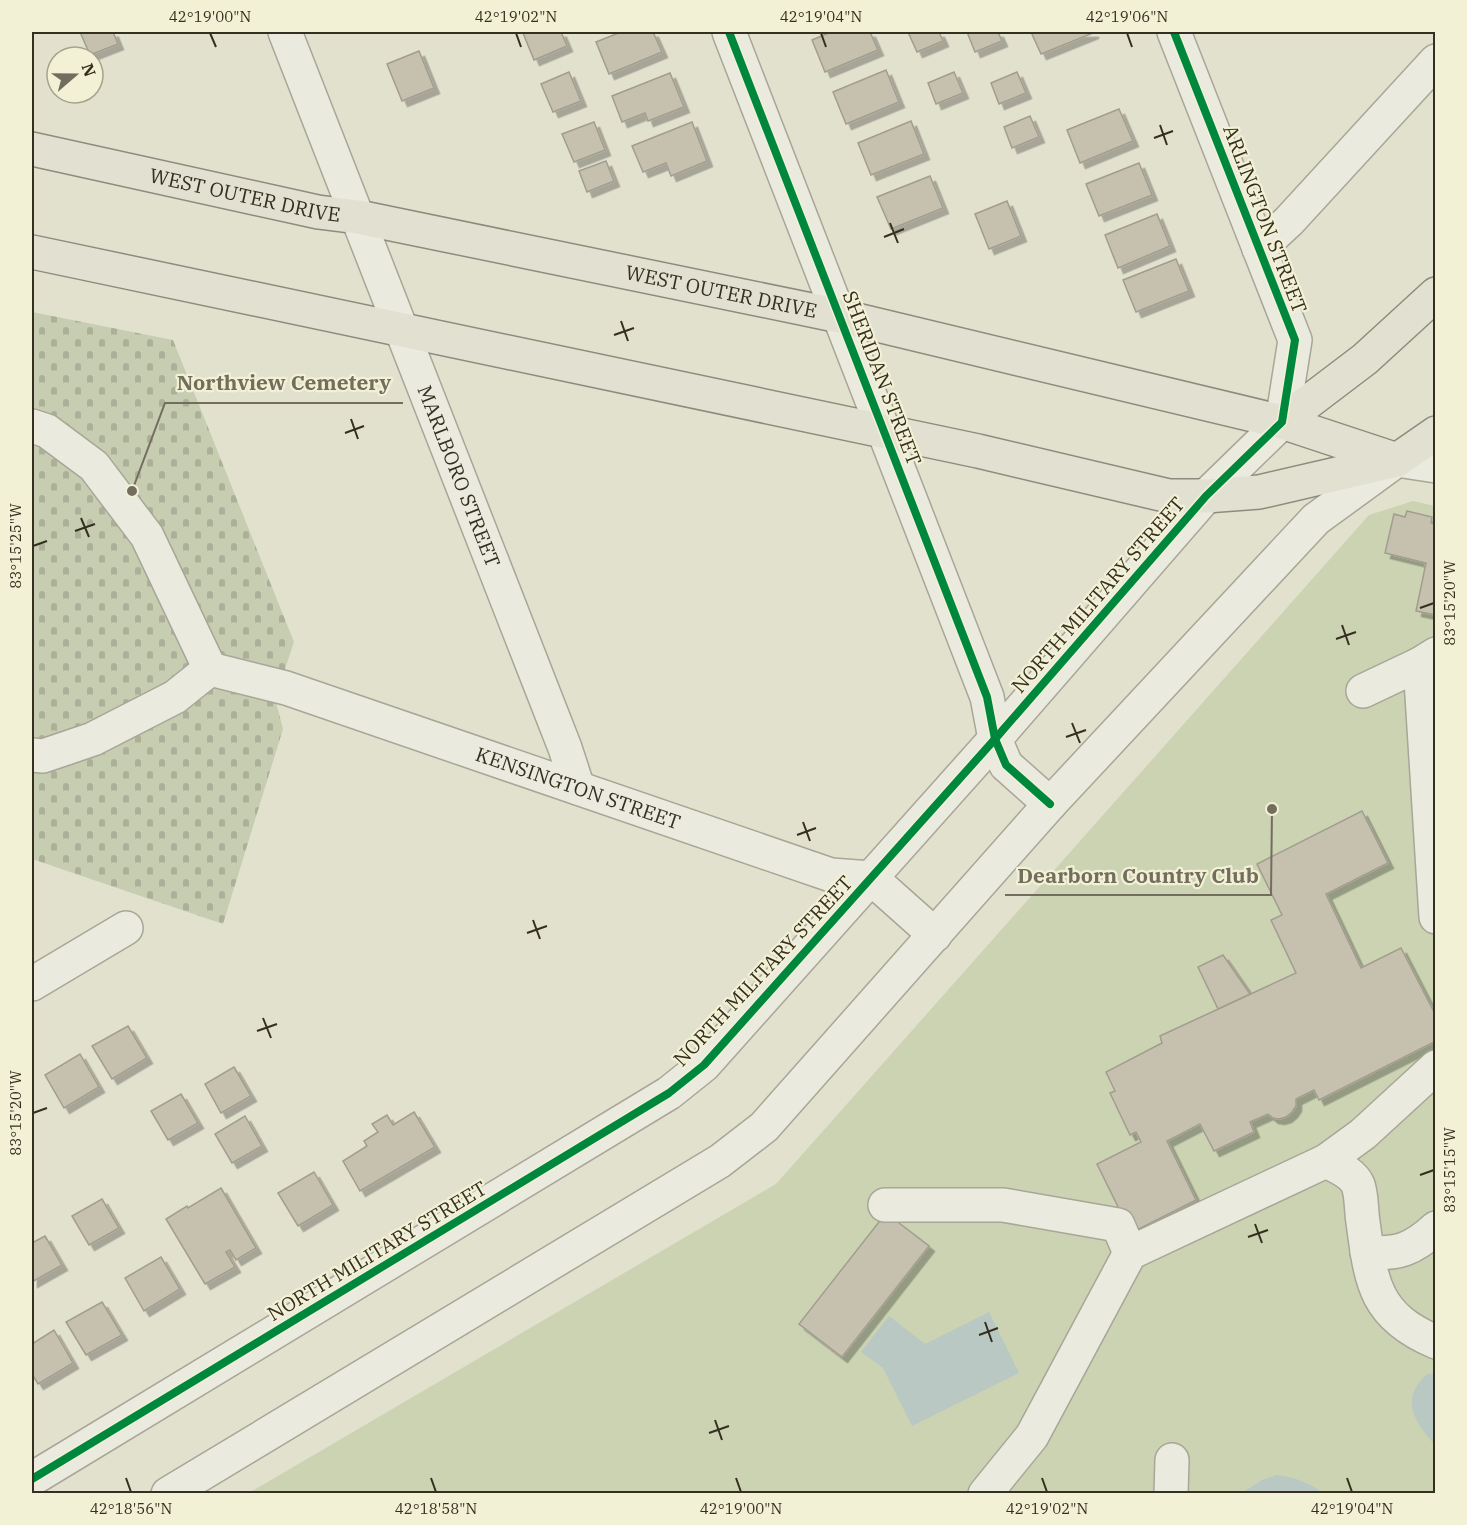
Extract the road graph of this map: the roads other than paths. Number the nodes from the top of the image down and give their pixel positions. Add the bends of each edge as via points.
1 (285, 32) edge
2 (729, 32) edge
3 (1174, 32) edge
4 (1436, 61) edge
5 (32, 149) edge
6 (358, 217) junction
7 (1259, 249) junction
8 (32, 252) edge
9 (1436, 294) edge
10 (840, 316) junction
11 (402, 331) junction
12 (1282, 422) junction
13 (32, 426) edge
14 (885, 433) junction
15 (1436, 433) edge
16 (1397, 460) junction
17 (1436, 466) edge
18 (1206, 496) junction
19 (1428, 659) edge
20 (210, 669) junction
21 (1363, 691) dead end
22 (995, 739) junction
23 (32, 755) edge
24 (578, 788) junction
25 (1050, 804) junction
26 (871, 878) junction
27 (1436, 917) edge
28 (126, 928) dead end
29 (935, 934) junction
30 (32, 984) edge
31 (1436, 1067) edge
32 (1363, 1134) junction
33 (1326, 1161) junction
34 (1358, 1184) junction
35 (885, 1205) dead end
36 (1436, 1228) edge
37 (1367, 1252) junction
38 (1130, 1253) junction
39 (1436, 1342) edge
40 (1172, 1460) dead end
41 (32, 1479) edge
42 (168, 1494) edge
43 (986, 1494) edge
44 (1171, 1494) edge

1 - 6 street, MARLBORO STREET
2 - 10 street, SHERIDAN STREET
3 - 7 street, ARLINGTON STREET
4 - 7 street
5 - 6 main road, WEST OUTER DRIVE via 318,212
6 - 10 main road, WEST OUTER DRIVE
6 - 11 street, MARLBORO STREET
7 - 12 street, ARLINGTON STREET via 1295,340
8 - 11 main road
9 - 12 main road via 1365,359
10 - 12 main road, WEST OUTER DRIVE
10 - 14 street, SHERIDAN STREET
11 - 14 main road
11 - 24 street, MARLBORO STREET
12 - 16 main road, WEST OUTER DRIVE
12 - 18 street, NORTH MILITARY STREET
13 - 20 street via 46,431 94,466 147,536
14 - 18 main road via 1169,496
14 - 22 street, SHERIDAN STREET via 987,697
15 - 16 main road
16 - 17 street
16 - 18 main road via 1259,492
16 - 25 street via 1316,519
18 - 22 street, NORTH MILITARY STREET
19 - 21 street
19 - 27 street
20 - 23 street via 175,697 93,740 43,756
20 - 24 street, KENSINGTON STREET via 286,688
22 - 25 street, SHERIDAN STREET via 1006,765
22 - 26 street, NORTH MILITARY STREET
24 - 26 street, KENSINGTON STREET via 831,875
25 - 29 street
26 - 29 street
26 - 41 street, NORTH MILITARY STREET via 704,1065 669,1093
28 - 30 street
29 - 42 street via 764,1127 720,1161
31 - 32 street
32 - 33 street
32 - 34 street
33 - 34 street
33 - 38 street
34 - 37 street
35 - 38 street via 1003,1205 1118,1225
36 - 37 street via 1421,1242 1404,1250
37 - 39 street via 1379,1299 1396,1319
38 - 43 street via 1032,1436
40 - 44 street

